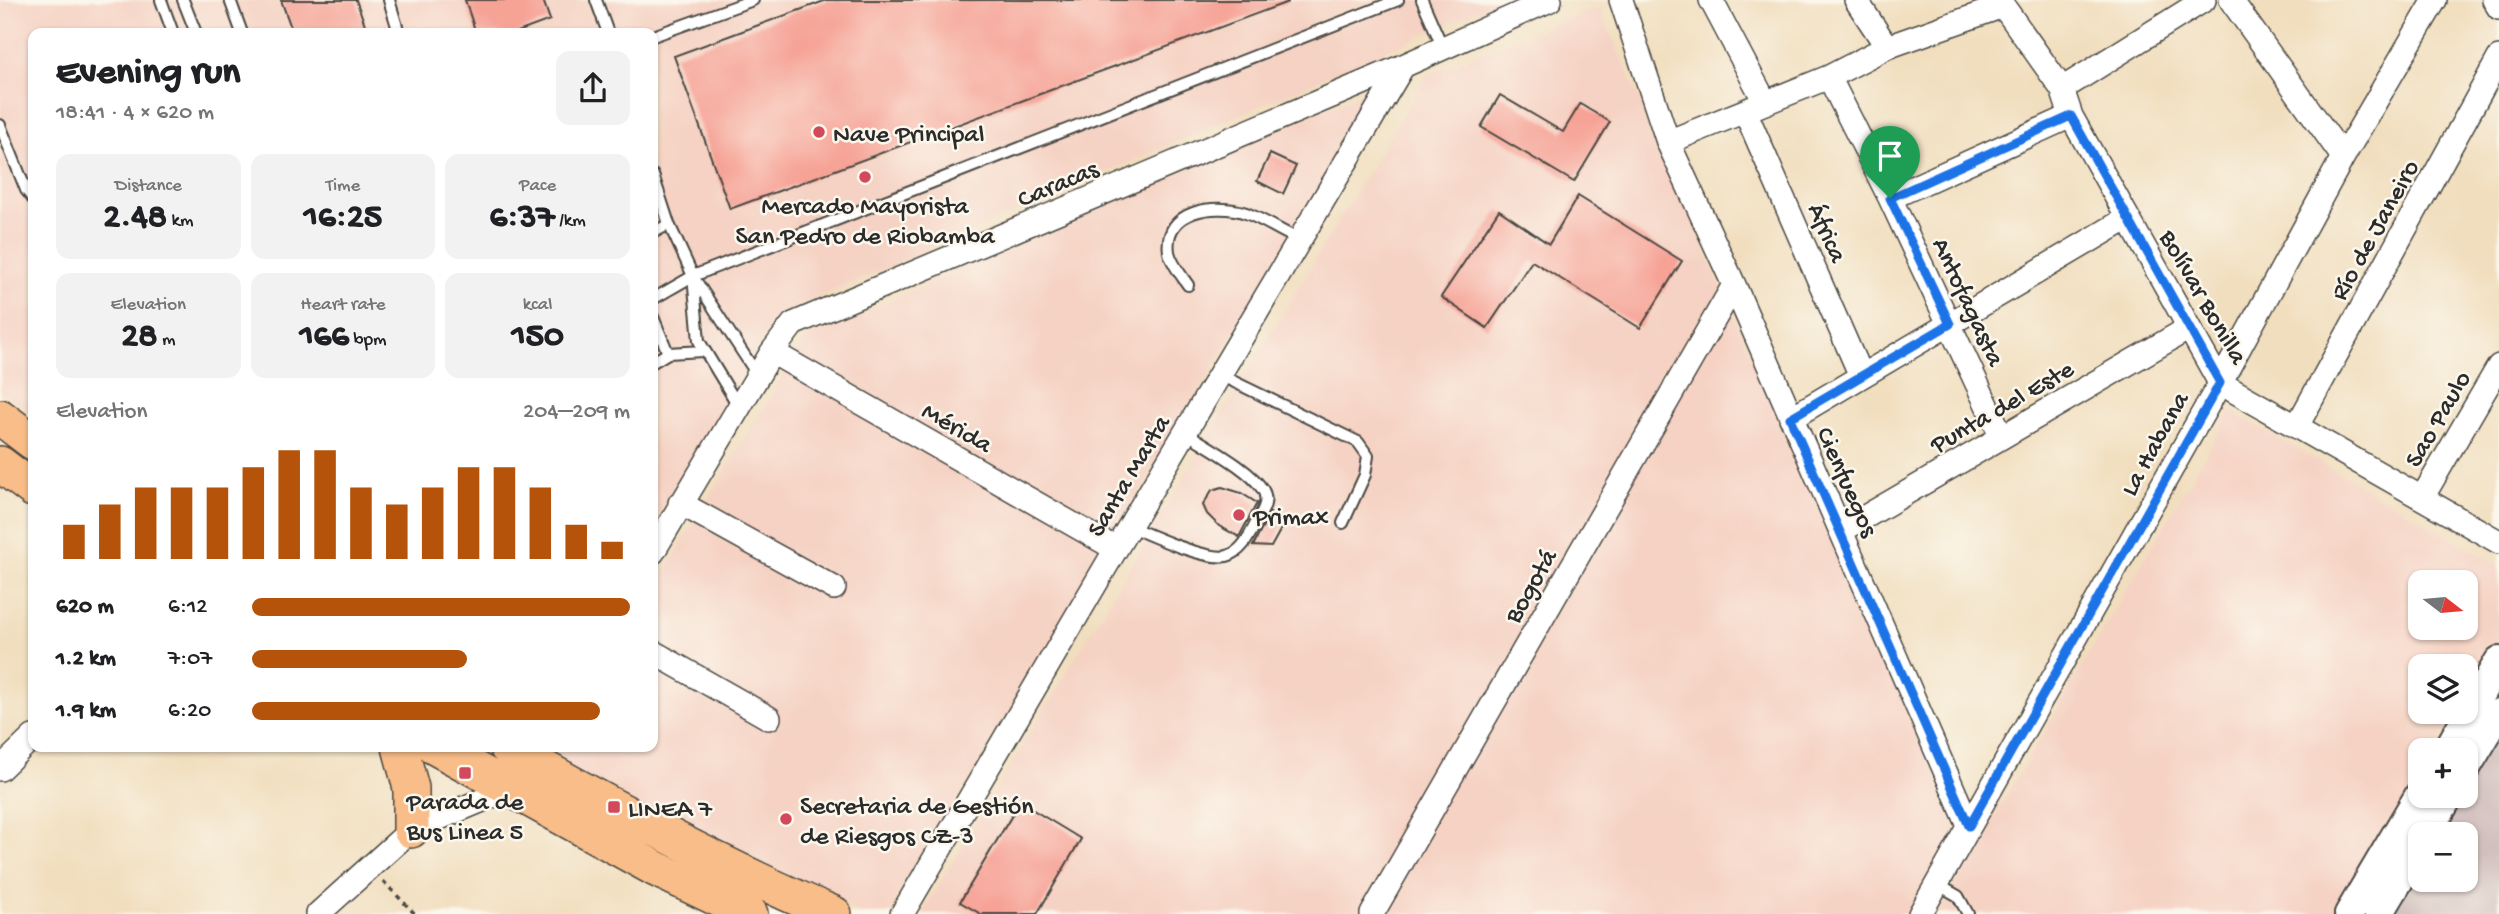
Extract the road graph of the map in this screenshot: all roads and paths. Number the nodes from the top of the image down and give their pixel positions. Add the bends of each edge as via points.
1 (160, 0) edge
2 (183, 0) edge
3 (230, 0) edge
4 (389, 0) edge
5 (596, 0) edge
6 (753, 0) edge
7 (1398, 0) edge
8 (1422, 0) edge
9 (1550, 0) edge
10 (1621, 0) edge
11 (1711, 0) edge
12 (1856, 0) edge
13 (2204, 0) edge
14 (2231, 0) edge
15 (2435, 0) edge
16 (2494, 0) edge
17 (2001, 3) edge
18 (2172, 8) edge
19 (2499, 8) edge
20 (171, 28) edge
21 (194, 28) edge
22 (240, 28) edge
23 (397, 28) edge
24 (606, 28) edge
25 (658, 34) edge
26 (1887, 47) junction
27 (1443, 48) junction
28 (2499, 58) edge
29 (1403, 66) junction
30 (1829, 76) junction
31 (2062, 89) junction
32 (1755, 107) junction
33 (2071, 116) junction
34 (0, 125) edge
35 (1668, 142) junction
36 (2343, 157) junction
37 (28, 193) edge
38 (658, 198) edge
39 (1890, 198) junction
40 (2128, 218) junction
41 (669, 224) junction
42 (658, 230) edge
43 (1300, 240) junction
44 (692, 276) junction
45 (1188, 285) dead end
46 (1734, 285) junction
47 (658, 296) edge
48 (1950, 324) junction
49 (2189, 328) junction
50 (658, 329) edge
51 (703, 351) junction
52 (772, 352) junction
53 (668, 353) junction
54 (658, 359) edge
55 (2499, 366) edge
56 (1220, 375) junction
57 (758, 376) junction
58 (1861, 376) junction
59 (2220, 383) junction
60 (739, 407) junction
61 (0, 417) edge
62 (1790, 418) junction
63 (2297, 426) junction
64 (1185, 432) junction
65 (2002, 437) junction
66 (28, 438) edge
67 (0, 464) edge
68 (28, 485) edge
69 (2422, 498) junction
70 (680, 503) junction
71 (1343, 523) dead end
72 (1129, 526) junction
73 (1840, 531) junction
74 (2499, 542) edge
75 (658, 543) edge
76 (1115, 549) junction
77 (834, 589) dead end
78 (658, 655) edge
79 (2499, 661) edge
80 (2499, 713) edge
81 (769, 718) dead end
82 (2467, 738) edge
83 (2475, 738) edge
84 (28, 742) edge
85 (401, 752) edge
86 (444, 752) edge
87 (523, 752) edge
88 (525, 752) edge
89 (0, 769) edge
90 (509, 789) junction
91 (2424, 814) edge
92 (1969, 826) junction
93 (411, 830) junction
94 (2408, 865) edge
95 (369, 867) junction
96 (1937, 884) junction
97 (318, 914) edge
98 (415, 914) edge
99 (750, 914) edge
100 (834, 914) edge
101 (902, 914) edge
102 (1372, 914) edge
103 (1920, 914) edge
104 (1968, 914) edge
105 (2349, 914) edge
106 (2379, 914) edge

1 - 20 lane
2 - 21 lane
3 - 22 lane
4 - 23 lane
5 - 24 lane
6 - 25 lane
7 - 44 lane
8 - 27 lane
9 - 27 street, Caracas
10 - 35 street, Cienfuegos
11 - 32 street, África
12 - 26 street
13 - 18 street
14 - 36 street
15 - 36 street, La Habana
16 - 19 street
17 - 26 street
17 - 31 street, Bolívar Bonilla
18 - 31 street
26 - 30 street
27 - 29 street, Caracas
28 - 63 street, Río de Janeiro
29 - 43 street, Santa Marta
29 - 52 street, Caracas via 793,324
30 - 32 street
30 - 39 street, Antofagasta
31 - 33 street, Bolívar Bonilla
32 - 35 street
32 - 58 street, África
33 - 39 street
33 - 40 street, Bolívar Bonilla
34 - 37 lane
35 - 46 street, Cienfuegos
36 - 59 street, La Habana
38 - 41 lane
39 - 48 street, Antofagasta
40 - 48 street
40 - 49 street, Bolívar Bonilla
41 - 42 lane
41 - 44 lane
43 - 45 lane via 1246,214 1224,208 1198,210 1178,221 1170,235 1169,254
43 - 56 street, Santa Marta
44 - 47 lane
44 - 51 lane
44 - 57 lane
46 - 62 street, Cienfuegos
46 - 102 street, Bogotá
48 - 58 street
48 - 65 street, Antofagasta
49 - 59 street, Bolívar Bonilla
49 - 65 street, Punta del Este
50 - 53 lane
51 - 53 lane
51 - 60 lane
52 - 57 street, Caracas
52 - 76 street, Mérida
53 - 54 lane
55 - 69 street, Sao Paulo
56 - 64 street, Santa Marta
56 - 71 lane via 1358,442 1368,456 1365,475
57 - 60 street, Caracas
58 - 62 street
59 - 63 street, Bolívar Bonilla
59 - 92 street, La Habana
60 - 70 street, Caracas
61 - 66 main road
62 - 73 street, Cienfuegos
63 - 69 street, Bolívar Bonilla
64 - 72 street, Santa Marta
64 - 72 lane via 1255,479 1265,494 1266,506 1244,545 1227,556 1205,554
65 - 73 street, Punta del Este
67 - 68 main road
69 - 74 street, Bolívar Bonilla
70 - 75 street, Caracas
70 - 77 street
72 - 76 street, Santa Marta
73 - 92 street, Cienfuegos
76 - 101 street, Santa Marta
78 - 81 street
79 - 82 street
80 - 83 street
84 - 89 street
85 - 93 main road via 411,788
86 - 90 main road
87 - 90 street
88 - 100 main road via 671,838
90 - 93 street
90 - 99 main road
91 - 105 street
92 - 96 street, La Habana
93 - 95 street
94 - 106 street
95 - 97 street
95 - 98 path
96 - 103 street, La Habana
96 - 104 lane via 1958,897

